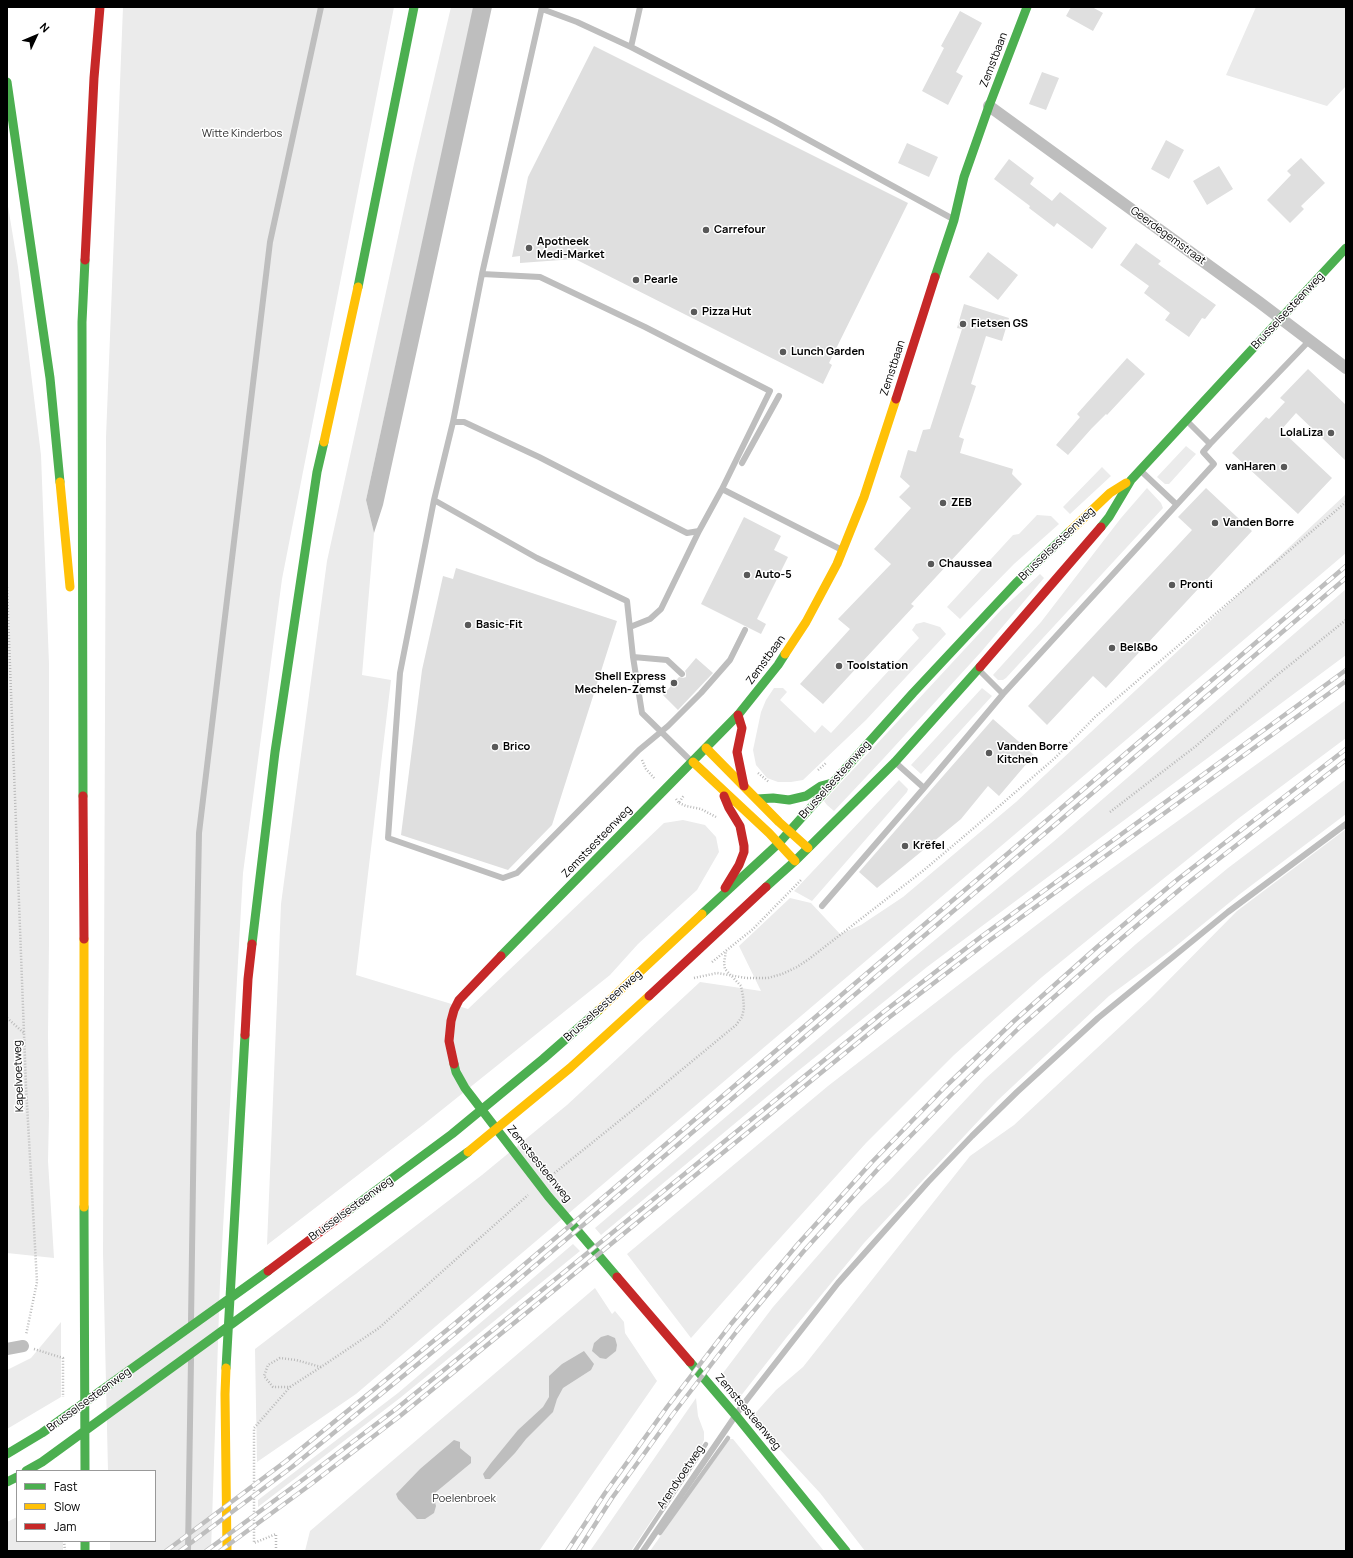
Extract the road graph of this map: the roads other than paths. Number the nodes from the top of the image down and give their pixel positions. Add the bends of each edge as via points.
1 (100, 7) edge
2 (320, 7) edge
3 (414, 7) edge
4 (640, 7) edge
5 (1027, 7) edge
6 (542, 8) edge
7 (631, 47) junction
8 (7, 82) edge
9 (989, 106) junction
10 (954, 220) junction
11 (1346, 248) edge
12 (482, 274) junction
13 (1281, 319) junction
14 (1309, 341) junction
15 (1346, 368) edge
16 (779, 396) dead end
17 (1187, 420) junction
18 (453, 422) junction
19 (1210, 444) junction
20 (742, 463) dead end
21 (1140, 470) junction
22 (1131, 480) junction
23 (722, 489) junction
24 (434, 500) junction
25 (1176, 504) junction
26 (700, 531) junction
27 (843, 550) junction
28 (71, 599) dead end
29 (73, 622) dead end
30 (630, 627) junction
31 (745, 630) dead end
32 (633, 657) junction
33 (978, 669) junction
34 (682, 674) dead end
35 (1003, 694) junction
36 (738, 715) junction
37 (82, 717) junction
38 (661, 732) junction
39 (706, 748) junction
40 (693, 762) junction
41 (895, 762) junction
42 (832, 783) junction
43 (744, 786) junction
44 (721, 788) junction
45 (924, 788) junction
46 (666, 790) joint
47 (757, 799) junction
48 (1346, 824) edge
49 (790, 831) junction
50 (779, 843) junction
51 (808, 848) junction
52 (795, 861) junction
53 (716, 901) junction
54 (822, 906) dead end
55 (191, 1337) dead end
56 (191, 1345) dead end
57 (23, 1346) road end
58 (7, 1349) edge
59 (736, 1415) junction
60 (7, 1454) edge
61 (28, 1470) edge
62 (85, 1470) edge
63 (16, 1478) edge
64 (7, 1482) edge
65 (188, 1551) edge
66 (227, 1551) edge
67 (643, 1551) edge
68 (846, 1551) edge

1 - 37 main road via 82,322
2 - 55 lane via 270,242 199,833
3 - 66 main road via 356,297 317,472 271,791 248,987 225,1394
4 - 7 lane
5 - 9 main road, Zemstbaan
6 - 7 lane
6 - 12 lane
7 - 10 lane via 774,121
8 - 28 main road via 50,378
9 - 10 main road, Zemstbaan via 964,177
9 - 13 street, Geerdegemstraat
10 - 27 main road, Zemstbaan via 864,497
11 - 13 main road, Brusselsesteenweg
12 - 18 lane
12 - 23 lane via 540,277 770,391
13 - 14 street, Geerdegemstraat
13 - 17 main road, Brusselsesteenweg
14 - 15 street, Geerdegemstraat
14 - 19 lane
16 - 20 lane
17 - 19 lane
17 - 21 main road, Brusselsesteenweg
18 - 24 lane
18 - 26 lane via 464,422 687,533
19 - 25 lane via 1203,452 1214,464
21 - 22 main road, Brusselsesteenweg
21 - 25 lane
22 - 33 main road, Brusselsesteenweg via 1109,517
22 - 42 main road, Brusselsesteenweg via 1110,493 1016,583
23 - 26 lane
23 - 27 lane
24 - 30 lane via 537,558 627,601
24 - 38 lane via 400,673 388,838 503,878 517,873 639,750
25 - 35 lane
26 - 30 lane via 661,609 650,619
27 - 36 main road, Zemstbaan via 806,622 778,665
29 - 37 main road
30 - 32 lane
31 - 38 lane via 730,660
32 - 34 lane via 666,660
32 - 38 lane via 642,712
33 - 35 lane
33 - 41 main road, Brusselsesteenweg
35 - 45 lane
36 - 39 main road, Zemstbaan
36 - 43 main road via 742,728 737,752
37 - 62 main road
38 - 40 lane
39 - 40 main road, Zemstbaan
39 - 43 main road
40 - 44 main road
40 - 46 main road, Zemstbaan
41 - 45 lane
41 - 51 main road, Brusselsesteenweg
42 - 47 main road via 821,786 806,796 789,800
42 - 49 main road, Brusselsesteenweg
43 - 47 main road
44 - 50 main road
44 - 53 main road via 740,826 744,852 730,882
45 - 54 lane
46 - 59 main road, Zemstsesteenweg via 459,1000 451,1021 449,1041 456,1072 465,1088 539,1184
47 - 49 main road
48 - 59 lane, Arendvoetweg via 1158,968 1092,1023 1017,1092 928,1182 838,1283
49 - 50 main road, Brusselsesteenweg
49 - 51 main road
50 - 52 main road
50 - 53 main road, Brusselsesteenweg
51 - 52 main road, Brusselsesteenweg
52 - 61 main road, Brusselsesteenweg via 576,1063 467,1153
53 - 60 main road, Brusselsesteenweg via 621,991 452,1134 280,1262 42,1433
56 - 65 lane
57 - 58 street
59 - 67 lane, Arendvoetweg
59 - 68 main road, Zemstsesteenweg
63 - 64 main road

